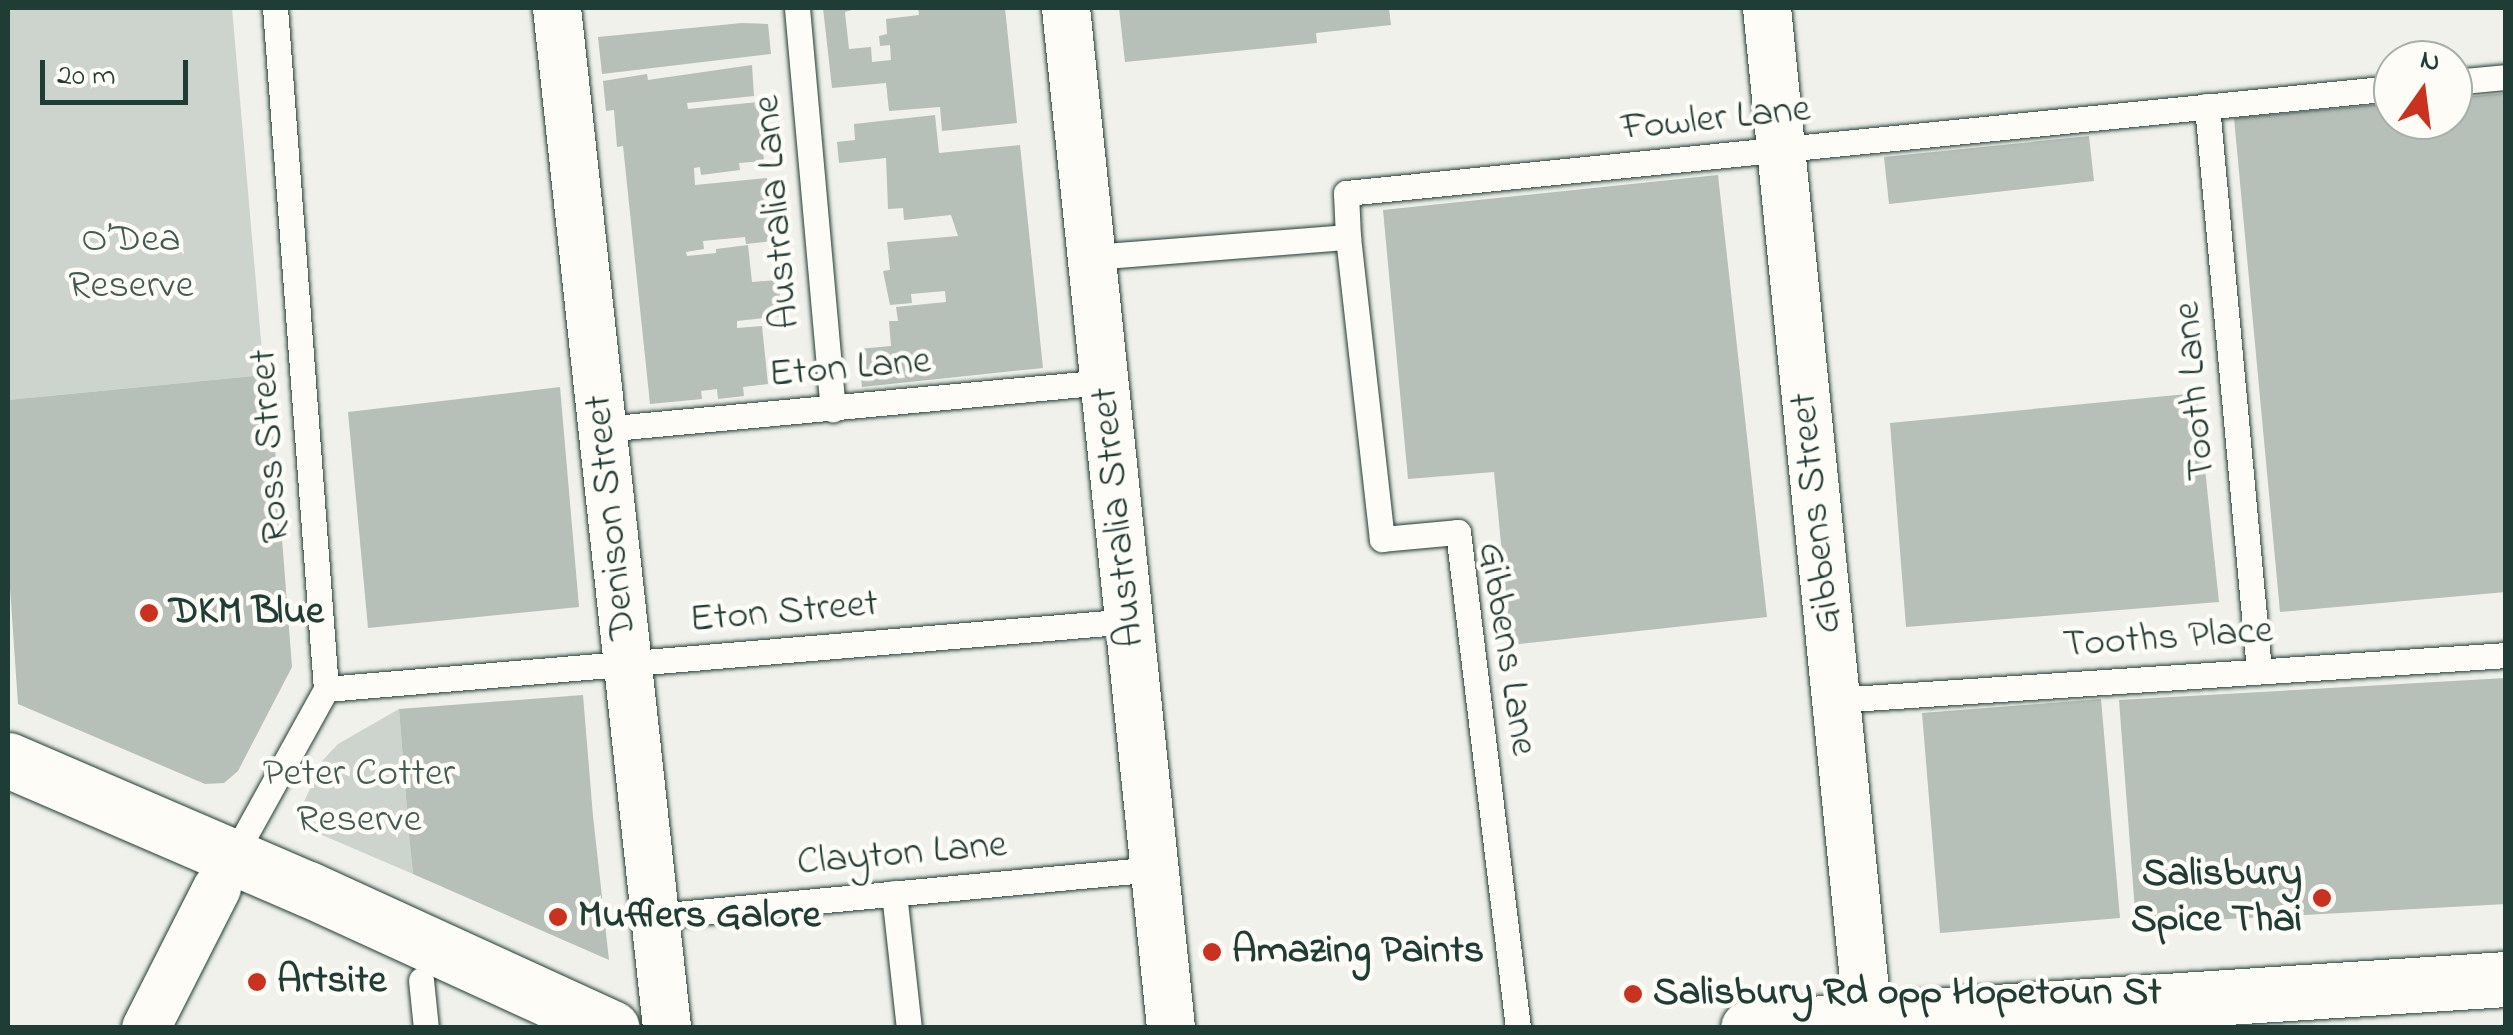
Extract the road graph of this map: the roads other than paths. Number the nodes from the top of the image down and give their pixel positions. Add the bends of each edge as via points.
1 (275, 8) edge
2 (557, 8) edge
3 (798, 8) edge
4 (1066, 8) edge
5 (1767, 8) edge
6 (2506, 77) edge
7 (2473, 80) edge
8 (2373, 90) edge
9 (2207, 106) junction
10 (1780, 152) junction
11 (1348, 237) junction
12 (1092, 258) junction
13 (1105, 382) junction
14 (834, 409) junction
15 (602, 429) junction
16 (1130, 621) junction
17 (2506, 655) edge
18 (628, 665) junction
19 (2260, 670) junction
20 (326, 689) junction
21 (1836, 700) junction
22 (8, 760) edge
23 (8, 798) edge
24 (1155, 869) junction
25 (225, 872) junction
26 (894, 893) junction
27 (656, 916) junction
28 (2506, 978) edge
29 (423, 1004) edge
30 (2334, 1008) edge
31 (2039, 1018) edge
32 (1868, 1019) junction
33 (146, 1028) edge
34 (530, 1028) edge
35 (612, 1028) edge
36 (667, 1028) edge
37 (909, 1028) edge
38 (1171, 1028) edge
39 (1518, 1028) edge
40 (1748, 1028) edge

1 - 20 lane, Ross Street
2 - 15 street, Denison Street
3 - 14 lane, Australia Lane
4 - 12 street, Australia Street
5 - 10 street, Gibbens Street
6 - 7 lane
8 - 9 lane, Fowler Lane
9 - 10 lane, Fowler Lane
9 - 19 lane, Tooth Lane
10 - 11 lane, Fowler Lane via 1346,193
10 - 21 street, Gibbens Street
11 - 12 lane
11 - 39 lane, Gibbens Lane via 1382,539 1458,532
12 - 13 street, Australia Street
13 - 14 lane, Eton Lane
13 - 16 street, Australia Street
14 - 15 lane, Eton Lane
15 - 18 street, Denison Street
16 - 18 lane, Eton Street
16 - 24 street, Australia Street
17 - 19 lane, Tooths Place
18 - 20 lane, Eton Street
18 - 27 street, Denison Street
19 - 21 lane, Tooths Place
20 - 25 lane
21 - 32 street, Gibbens Street
22 - 25 main road
23 - 25 main road
24 - 26 lane, Clayton Lane
24 - 38 street, Australia Street
25 - 29 main road
25 - 33 street
25 - 35 main road
26 - 27 lane, Clayton Lane
26 - 37 lane
27 - 36 street, Denison Street
28 - 30 main road
29 - 34 main road
30 - 31 main road
31 - 32 main road
32 - 40 main road

